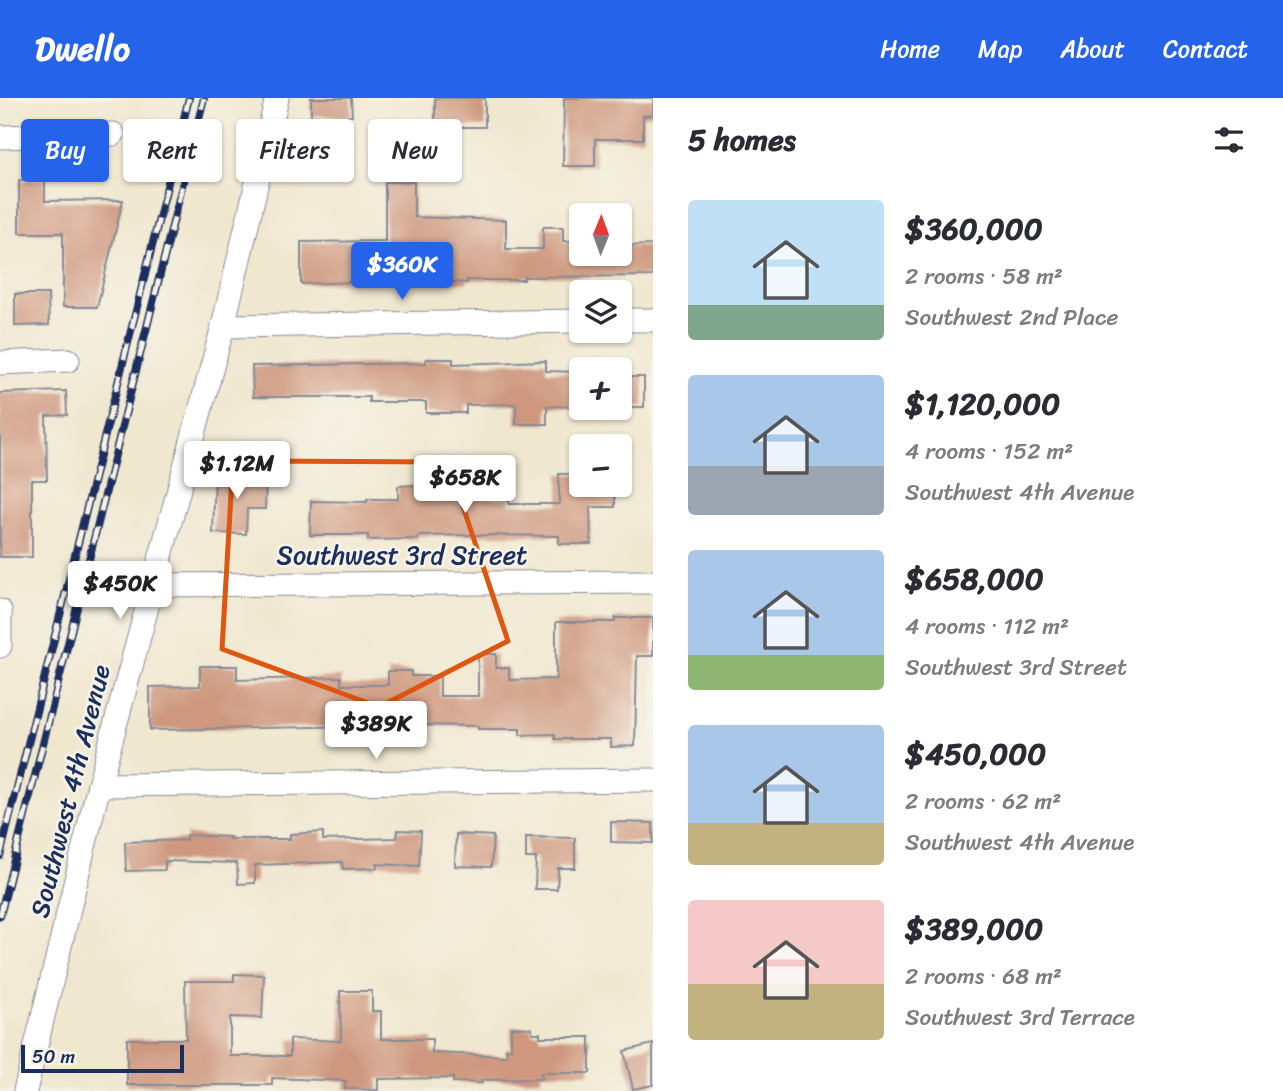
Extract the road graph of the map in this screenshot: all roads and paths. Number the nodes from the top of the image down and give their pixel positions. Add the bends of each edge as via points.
1 (277, 98) edge
2 (113, 134) dead end
3 (0, 137) edge
4 (632, 320) edge
5 (653, 320) edge
6 (569, 321) edge
7 (223, 326) junction
8 (68, 360) dead end
9 (0, 363) edge
10 (653, 582) edge
11 (152, 585) junction
12 (1, 612) edge
13 (0, 646) edge
14 (653, 780) edge
15 (99, 785) junction
16 (25, 1091) edge

1 - 7 street, Southwest 4th Avenue
2 - 3 street
4 - 5 street
6 - 7 street
7 - 11 street, Southwest 4th Avenue
8 - 9 street
10 - 11 street, Southwest 3rd Street
11 - 15 street, Southwest 4th Avenue
12 - 13 street
14 - 15 street
15 - 16 street, Southwest 4th Avenue

